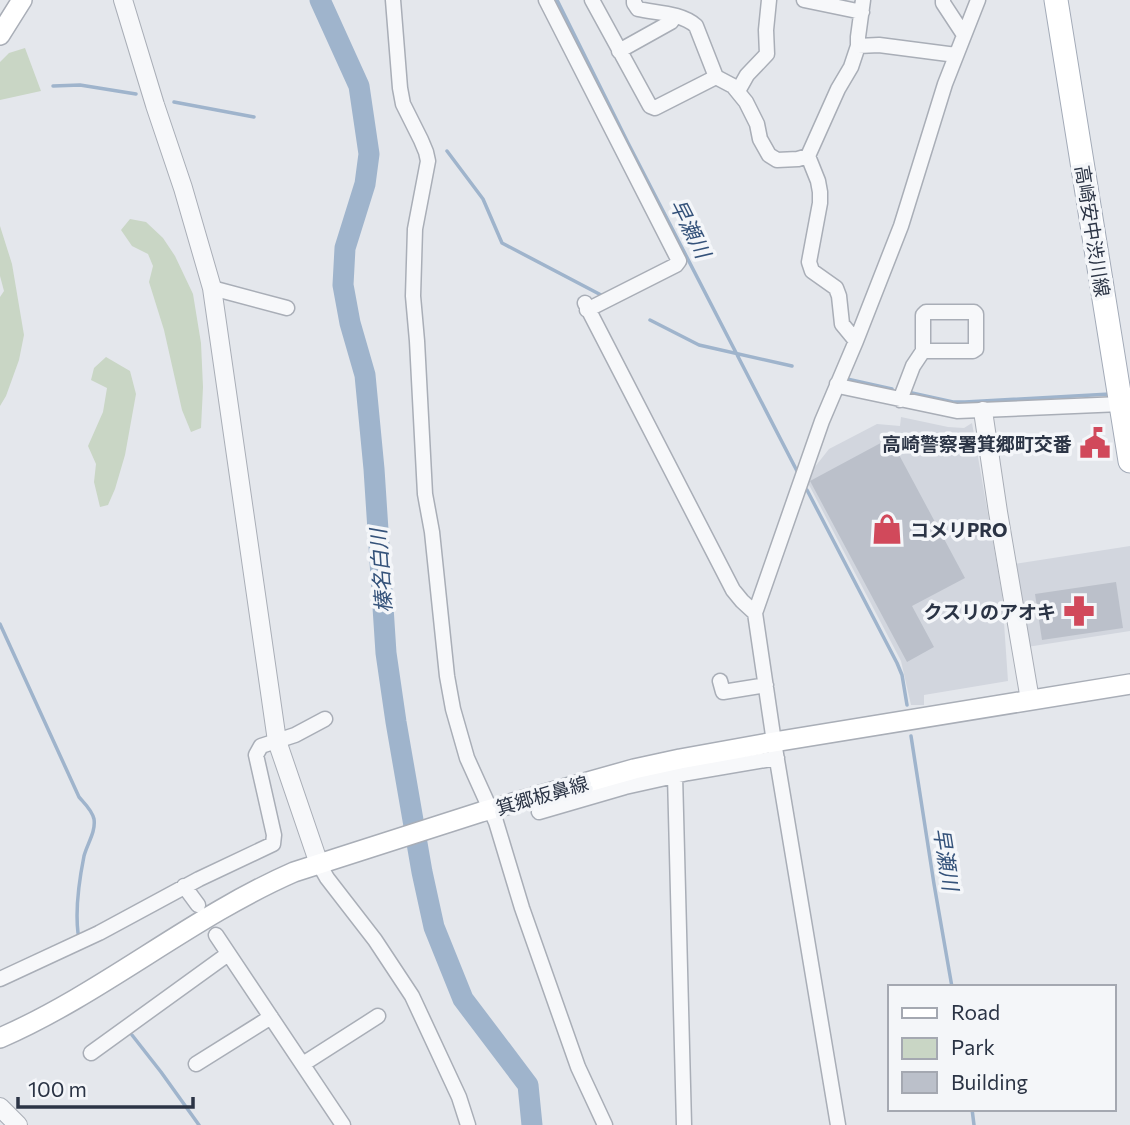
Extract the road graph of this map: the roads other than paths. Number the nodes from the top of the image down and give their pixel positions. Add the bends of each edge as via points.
1 (22, 0) edge
2 (123, 0) edge
3 (393, 0) edge
4 (546, 0) edge
5 (592, 0) edge
6 (634, 0) edge
7 (769, 0) edge
8 (804, 0) edge
9 (943, 0) edge
10 (978, 0) edge
11 (1056, 0) edge
12 (863, 6) edge
13 (675, 16) junction
14 (0, 35) edge
15 (964, 35) junction
16 (858, 46) junction
17 (619, 51) junction
18 (956, 55) junction
19 (716, 77) junction
20 (738, 91) junction
21 (808, 156) junction
22 (212, 288) junction
23 (287, 308) dead end
24 (856, 341) junction
25 (923, 351) junction
26 (837, 384) junction
27 (900, 400) junction
28 (1121, 404) junction
29 (983, 411) junction
30 (1130, 461) edge
31 (755, 613) junction
32 (720, 681) dead end
33 (1130, 684) edge
34 (765, 685) junction
35 (1030, 700) junction
36 (325, 719) dead end
37 (277, 741) junction
38 (776, 750) junction
39 (675, 775) junction
40 (486, 811) junction
41 (539, 812) dead end
42 (318, 864) junction
43 (184, 887) junction
44 (198, 905) dead end
45 (216, 935) dead end
46 (229, 954) junction
47 (0, 979) edge
48 (378, 1016) dead end
49 (271, 1017) junction
50 (0, 1038) edge
51 (91, 1053) dead end
52 (196, 1064) dead end
53 (303, 1064) junction
54 (0, 1107) edge
55 (19, 1125) edge
56 (343, 1125) edge
57 (468, 1125) edge
58 (605, 1125) edge
59 (684, 1125) edge
60 (838, 1125) edge

1 - 14 main road
2 - 22 street
3 - 40 street via 403,104 428,161 415,229 413,296 425,494 453,709
4 - 31 street via 679,261 586,306 733,590
5 - 17 street
6 - 13 street via 638,9
7 - 20 street via 767,54
8 - 12 street
9 - 15 street
10 - 15 street
11 - 28 main road, 高崎安中渋川線
12 - 16 street
13 - 17 street
13 - 19 street via 696,26
15 - 18 street
16 - 18 street
16 - 21 street
17 - 19 street via 655,108
18 - 24 street via 901,226
19 - 20 street
20 - 21 street via 769,155 776,160
21 - 24 street via 820,192 809,262 812,271 836,288 842,324
22 - 23 street
22 - 37 street
24 - 26 street
25 - 25 street via 926,312 976,314 973,351
25 - 27 street
26 - 27 street
26 - 31 street
27 - 29 street
28 - 29 street
28 - 30 main road, 高崎安中渋川線
29 - 35 street
31 - 34 street
32 - 34 street via 723,692
33 - 35 main road, 箕郷板鼻線
34 - 38 street
35 - 38 main road, 箕郷板鼻線
36 - 37 street
37 - 42 street
37 - 43 street via 261,746 256,755 274,835 272,844
38 - 39 street
38 - 40 main road, 箕郷板鼻線 via 680,759
38 - 60 street
39 - 41 street
39 - 59 street
40 - 42 main road, 箕郷板鼻線
40 - 58 street via 578,1067
42 - 50 main road, 箕郷板鼻線 via 245,895 72,1002
42 - 57 street via 412,996
43 - 44 street
43 - 47 street
45 - 46 street
46 - 49 street
46 - 51 street
48 - 53 street
49 - 52 street
49 - 53 street
53 - 56 street
54 - 55 street

